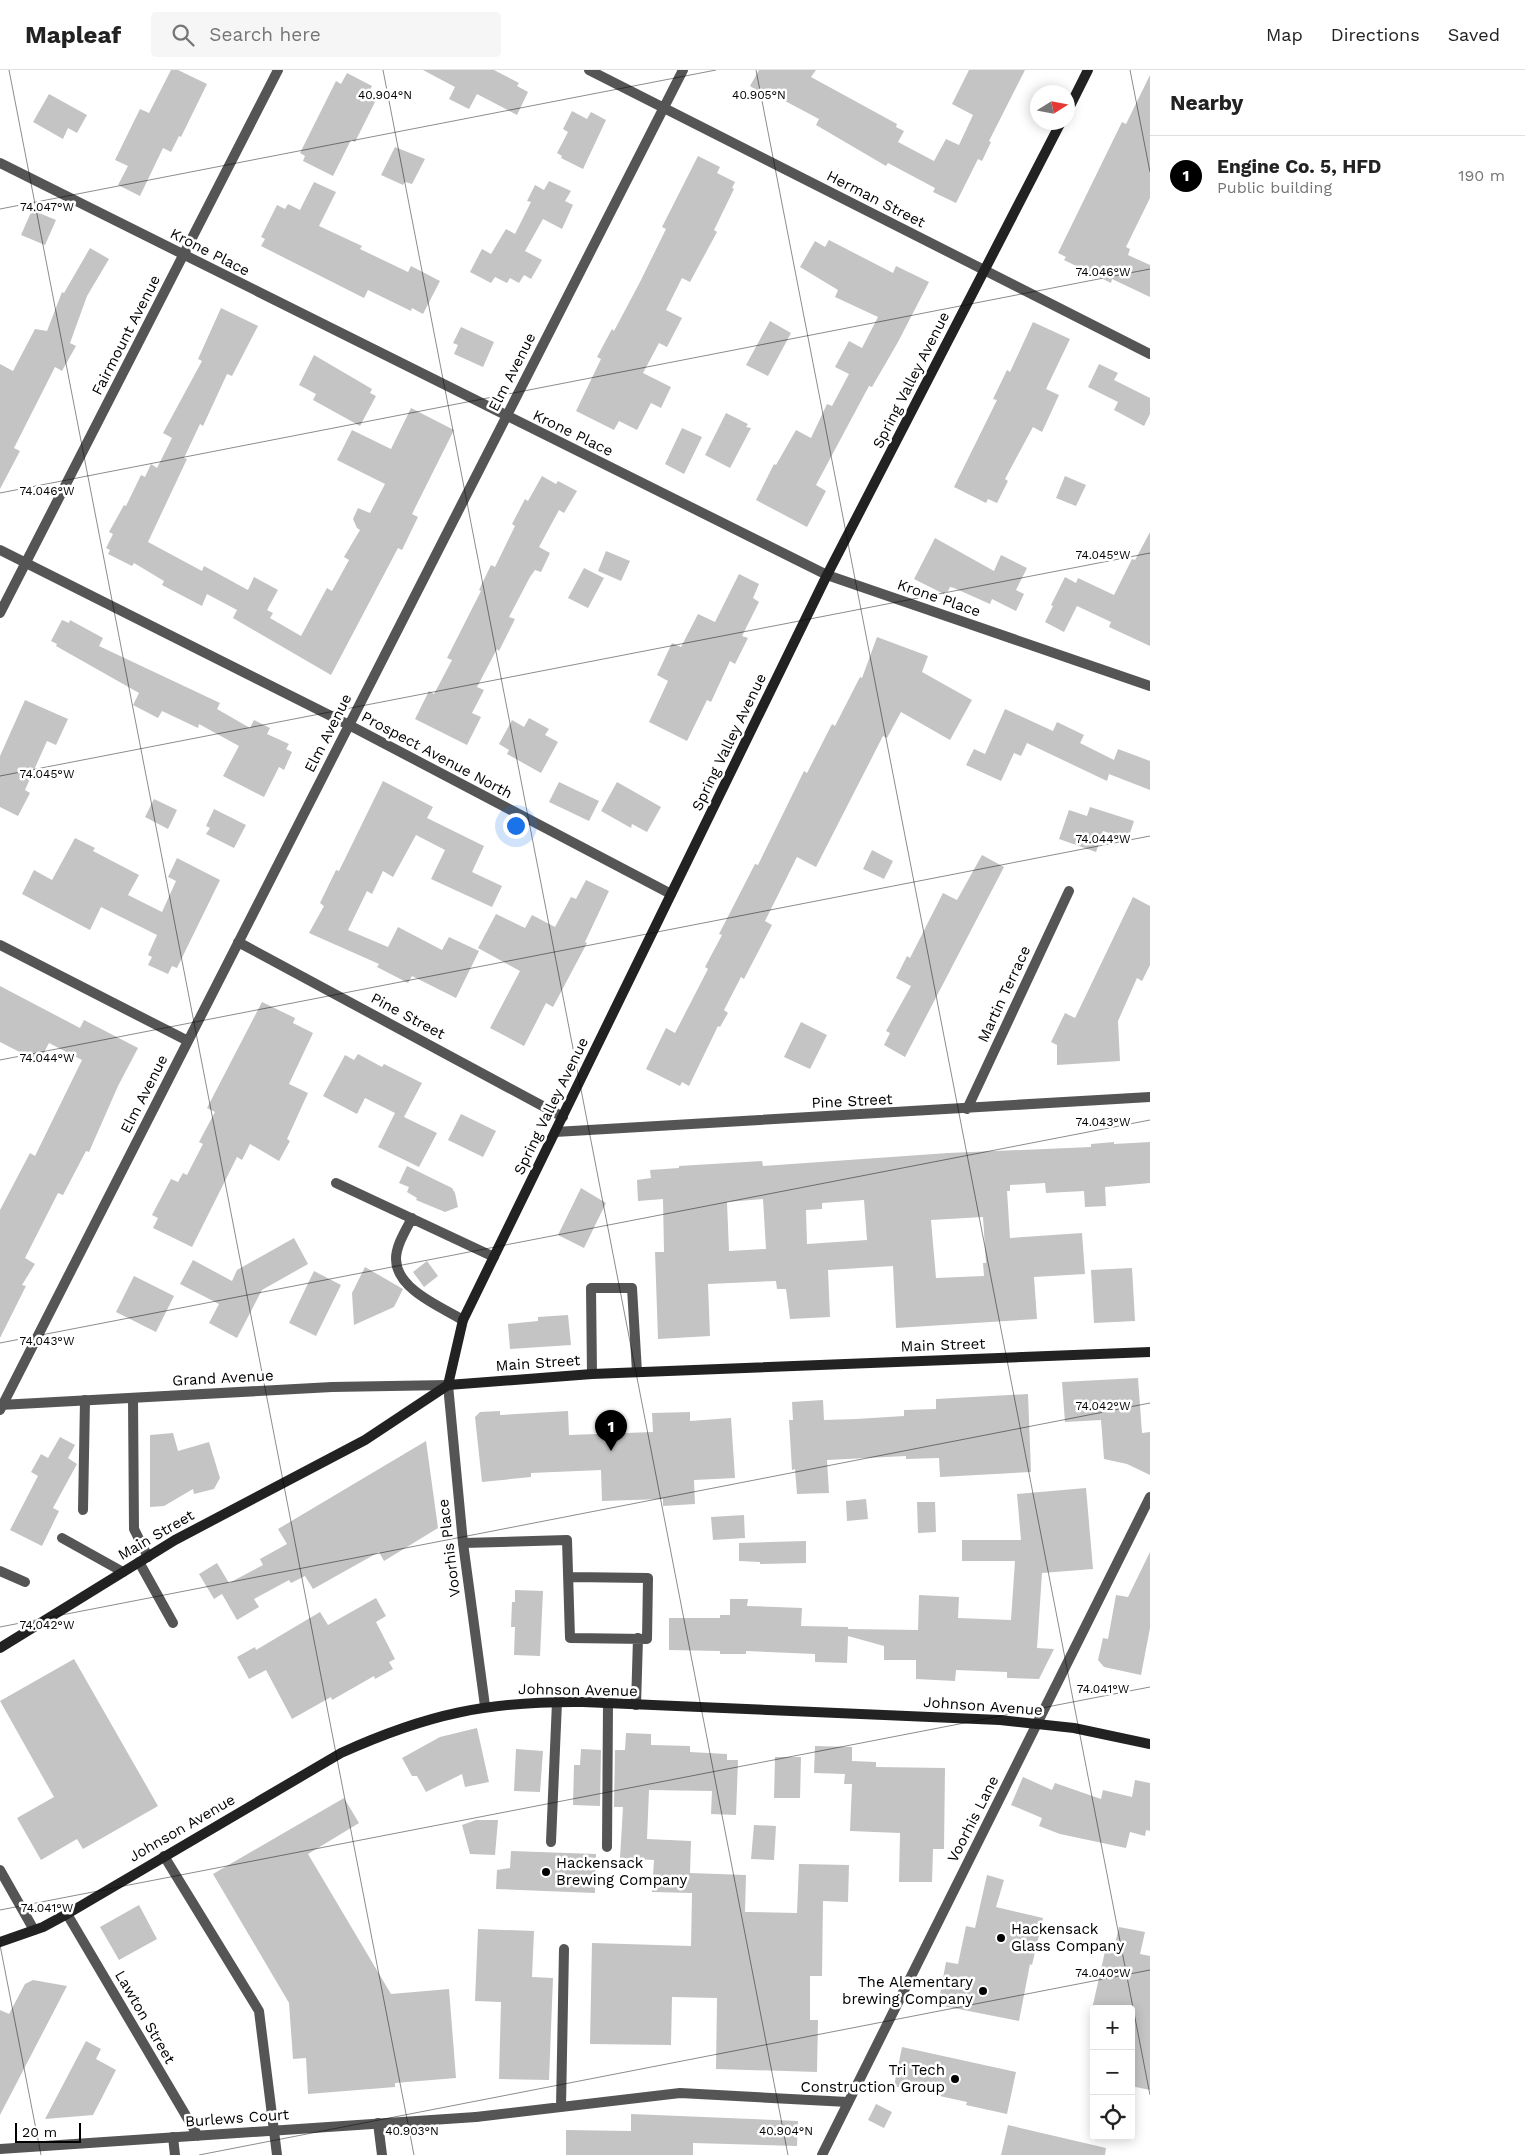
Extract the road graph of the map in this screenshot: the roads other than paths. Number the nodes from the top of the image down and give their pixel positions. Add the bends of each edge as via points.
1 (278, 70) edge
2 (589, 70) edge
3 (683, 70) edge
4 (1088, 70) edge
5 (1075, 96) edge
6 (664, 108) junction
7 (1057, 130) edge
8 (0, 163) edge
9 (183, 255) junction
10 (985, 270) junction
11 (1150, 354) edge
12 (506, 417) junction
13 (0, 550) edge
14 (26, 563) junction
15 (827, 575) junction
16 (0, 614) edge
17 (1150, 686) edge
18 (349, 725) junction
19 (1069, 891) dead end
20 (672, 894) junction
21 (238, 942) junction
22 (0, 945) edge
23 (188, 1041) junction
24 (1150, 1097) edge
25 (967, 1109) junction
26 (563, 1117) junction
27 (555, 1132) junction
28 (336, 1183) dead end
29 (412, 1218) junction
30 (494, 1257) junction
31 (463, 1320) junction
32 (1150, 1352) edge
33 (637, 1372) junction
34 (592, 1374) junction
35 (448, 1385) junction
36 (133, 1398) junction
37 (85, 1400) junction
38 (1, 1407) edge
39 (1150, 1497) edge
40 (83, 1510) dead end
41 (62, 1538) dead end
42 (463, 1543) junction
43 (144, 1559) junction
44 (0, 1571) edge
45 (123, 1572) junction
46 (570, 1577) junction
47 (25, 1582) dead end
48 (173, 1624) dead end
49 (638, 1638) junction
50 (0, 1648) edge
51 (557, 1702) junction
52 (608, 1704) junction
53 (636, 1705) junction
54 (485, 1706) junction
55 (1036, 1724) junction
56 (1150, 1744) edge
57 (551, 1842) dead end
58 (607, 1847) dead end
59 (164, 1856) junction
60 (0, 1870) edge
61 (67, 1914) junction
62 (34, 1930) junction
63 (0, 1942) edge
64 (564, 1949) dead end
65 (848, 2102) junction
66 (561, 2107) junction
67 (378, 2123) junction
68 (274, 2130) junction
69 (198, 2136) junction
70 (173, 2138) junction
71 (0, 2148) edge
72 (175, 2155) edge
73 (276, 2155) edge
74 (382, 2155) edge
75 (822, 2155) edge

1 - 9 street, Fairmount Avenue
2 - 6 street, Herman Street
3 - 6 street, Elm Avenue
4 - 5 street
6 - 10 street, Herman Street
6 - 12 street, Elm Avenue
7 - 10 street, Spring Valley Avenue
8 - 9 street, Krone Place
9 - 12 street, Krone Place
9 - 14 street, Fairmount Avenue
10 - 11 street, Herman Street
10 - 15 street, Spring Valley Avenue
12 - 15 street, Krone Place
12 - 18 street, Elm Avenue
13 - 14 street, Prospect Avenue North
14 - 16 street, Fairmount Avenue
14 - 18 street, Prospect Avenue North
15 - 17 street, Krone Place
15 - 20 street, Spring Valley Avenue
18 - 20 street, Prospect Avenue North
18 - 21 street, Elm Avenue
19 - 25 street, Martin Terrace
20 - 26 street, Spring Valley Avenue
21 - 23 street, Elm Avenue
21 - 26 street, Pine Street
22 - 23 street
23 - 38 street, Elm Avenue
24 - 25 street, Pine Street
25 - 27 street, Pine Street
26 - 27 street, Spring Valley Avenue
27 - 30 street, Spring Valley Avenue
28 - 29 street
29 - 30 street
29 - 31 street via 397,1250 398,1269 417,1292
30 - 31 street, Spring Valley Avenue
31 - 35 street, Spring Valley Avenue
32 - 33 street, Main Street
33 - 34 street, Main Street
33 - 34 street via 632,1288 591,1288
34 - 35 street, Main Street
35 - 36 street, Grand Avenue via 332,1387
35 - 42 street, Voorhis Place
35 - 43 street, Main Street via 365,1440 174,1540
36 - 37 street, Grand Avenue
36 - 43 street via 134,1529
37 - 38 street, Grand Avenue
37 - 40 street
39 - 55 street, Voorhis Lane
41 - 45 street
42 - 46 street via 567,1540
42 - 54 street, Voorhis Place
43 - 45 street, Main Street
43 - 48 street
44 - 47 street
45 - 50 street, Main Street
46 - 49 street via 570,1638
46 - 49 street via 648,1578 647,1638
49 - 53 street
51 - 52 street, Johnson Avenue
51 - 54 street, Johnson Avenue
51 - 57 street
52 - 53 street, Johnson Avenue
52 - 58 street
53 - 55 street, Johnson Avenue
54 - 59 street, Johnson Avenue via 432,1717 341,1753
55 - 56 street, Johnson Avenue via 1074,1728
55 - 65 street, Voorhis Lane
59 - 61 street, Johnson Avenue
59 - 68 street via 259,2011
60 - 62 street
61 - 62 street, Johnson Avenue
61 - 69 street, Lawton Street
62 - 63 street, Johnson Avenue
64 - 66 street
65 - 66 street, Burlews Court via 680,2093
65 - 75 street, Voorhis Lane
66 - 67 street, Burlews Court via 476,2117
67 - 68 street, Burlews Court
67 - 74 street
68 - 69 street, Burlews Court
68 - 73 street
69 - 70 street, Burlews Court
70 - 71 street, Burlews Court
70 - 72 street

